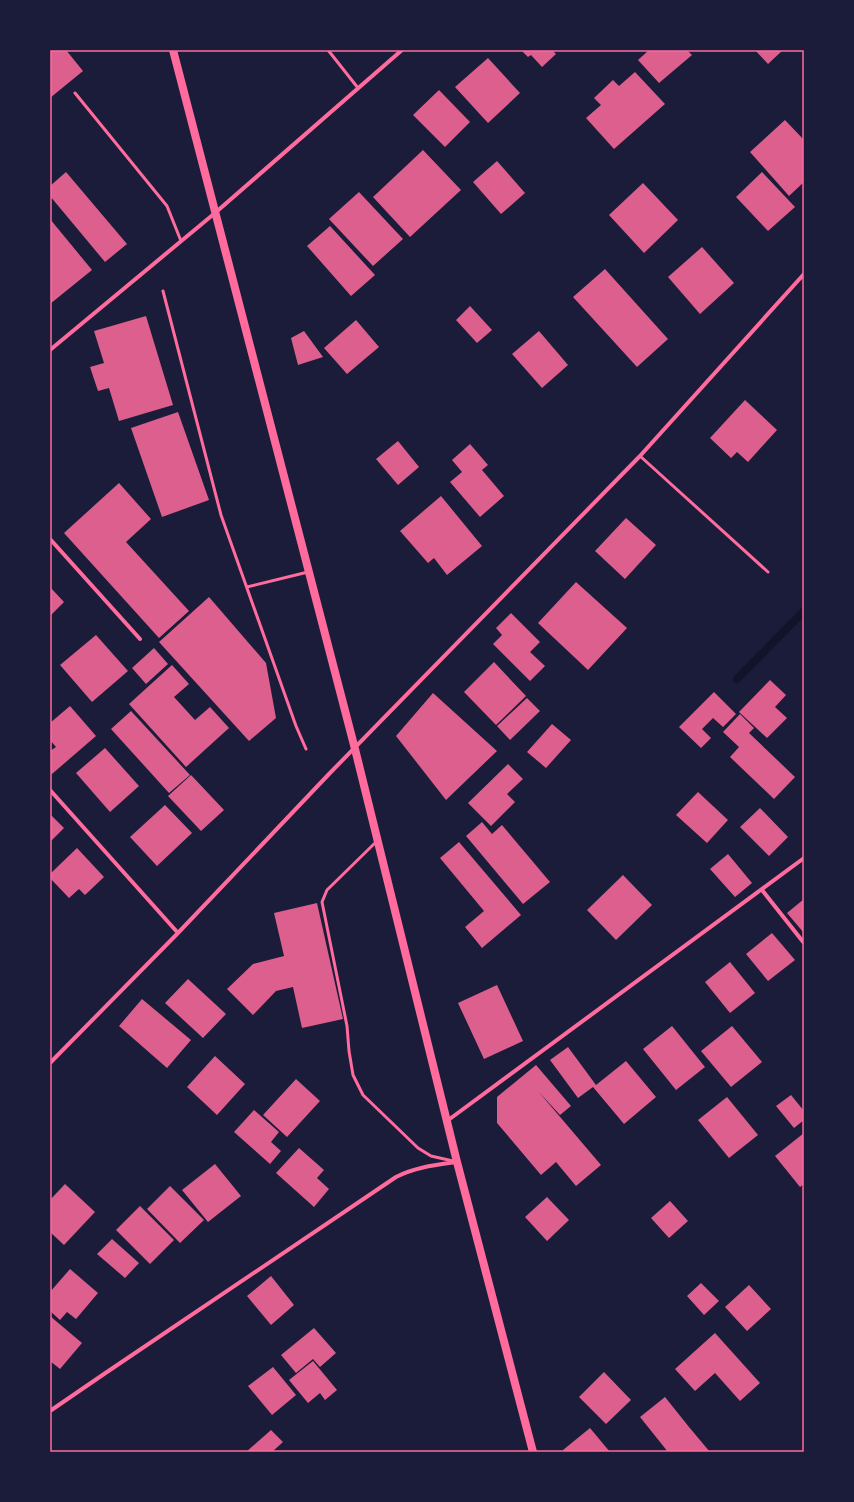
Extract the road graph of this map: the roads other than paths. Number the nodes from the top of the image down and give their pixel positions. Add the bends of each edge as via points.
1 (173, 50) edge
2 (328, 50) edge
3 (402, 50) edge
4 (358, 88) junction
5 (75, 93) dead end
6 (215, 213) junction
7 (181, 241) junction
8 (804, 274) edge
9 (163, 291) dead end
10 (50, 350) edge
11 (640, 456) junction
12 (50, 538) edge
13 (308, 572) junction
14 (768, 572) dead end
15 (247, 587) junction
16 (140, 639) dead end
17 (306, 748) dead end
18 (354, 749) junction
19 (50, 790) edge
20 (377, 841) junction
21 (804, 858) edge
22 (762, 890) junction
23 (178, 933) junction
24 (804, 943) edge
25 (50, 1063) edge
26 (447, 1121) junction
27 (457, 1162) junction
28 (50, 1411) edge
29 (533, 1452) edge

1 - 6 main road
2 - 4 lane
3 - 4 street
4 - 6 street
5 - 7 lane via 167,206
6 - 7 street
6 - 13 main road
7 - 10 street
8 - 11 street
9 - 15 lane via 221,515
11 - 14 lane
11 - 18 street
12 - 16 street
13 - 15 lane
13 - 18 main road
15 - 17 lane
18 - 20 main road
18 - 23 street
19 - 23 street
20 - 26 main road
20 - 27 lane via 327,890 322,902 347,1026 353,1075 363,1095 418,1148 431,1156
21 - 22 street
22 - 24 street
22 - 26 street
23 - 25 street
26 - 27 main road
27 - 28 street via 424,1167 396,1177
27 - 29 main road

